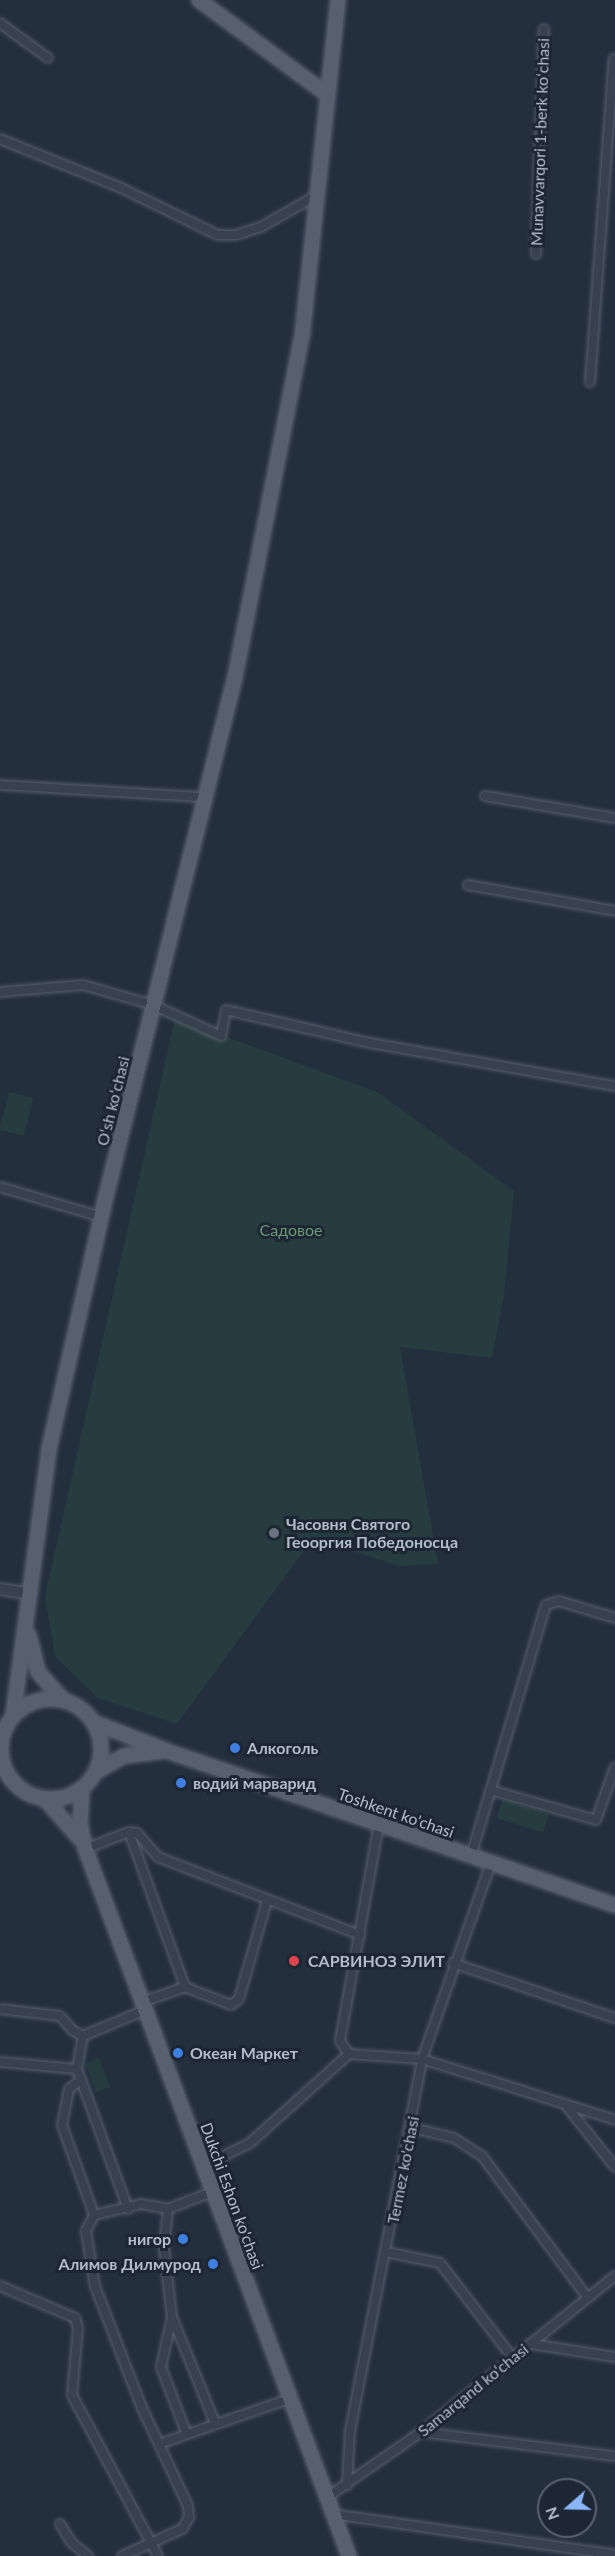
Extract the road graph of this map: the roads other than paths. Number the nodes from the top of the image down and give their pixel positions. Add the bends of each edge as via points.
1 (199, 0) edge
2 (338, 0) edge
3 (0, 23) edge
4 (544, 29) dead end
5 (48, 58) dead end
6 (614, 59) edge
7 (325, 93) junction
8 (0, 139) edge
9 (317, 195) junction
10 (536, 254) dead end
11 (590, 382) dead end
12 (0, 785) edge
13 (485, 796) dead end
14 (205, 797) junction
15 (615, 818) edge
16 (468, 885) dead end
17 (615, 911) edge
18 (0, 992) edge
19 (153, 1005) junction
20 (615, 1086) edge
21 (0, 1187) edge
22 (101, 1217) junction
23 (0, 1589) edge
24 (30, 1594) junction
25 (27, 1615) junction
26 (615, 1618) edge
27 (63, 1700) junction
28 (13, 1716) junction
29 (93, 1722) junction
30 (167, 1751) junction
31 (1, 1764) edge
32 (615, 1767) edge
33 (95, 1773) junction
34 (82, 1788) junction
35 (490, 1790) junction
36 (45, 1799) junction
37 (379, 1824) junction
38 (129, 1832) junction
39 (85, 1848) junction
40 (471, 1856) junction
41 (491, 1863) junction
42 (267, 1901) junction
43 (615, 1905) edge
44 (360, 1935) junction
45 (453, 1963) junction
46 (185, 1987) junction
47 (143, 2006) junction
48 (0, 2009) edge
49 (615, 2018) edge
50 (83, 2036) junction
51 (349, 2054) junction
52 (422, 2059) junction
53 (0, 2062) edge
54 (77, 2069) junction
55 (81, 2080) junction
56 (564, 2102) junction
57 (615, 2120) edge
58 (412, 2128) junction
59 (203, 2166) junction
60 (615, 2167) edge
61 (212, 2192) junction
62 (128, 2209) junction
63 (168, 2209) junction
64 (94, 2215) junction
65 (386, 2252) junction
66 (615, 2276) edge
67 (0, 2286) edge
68 (588, 2298) junction
69 (172, 2317) junction
70 (531, 2344) junction
71 (512, 2357) junction
72 (615, 2357) edge
73 (289, 2399) junction
74 (215, 2422) junction
75 (186, 2432) junction
76 (421, 2432) junction
77 (159, 2444) junction
78 (615, 2456) edge
79 (346, 2486) junction
80 (326, 2498) junction
81 (332, 2514) junction
82 (60, 2524) dead end
83 (153, 2543) junction
84 (137, 2553) edge
85 (615, 2555) edge
86 (88, 2556) edge
87 (123, 2556) edge
88 (158, 2556) edge
89 (349, 2556) edge

1 - 7 main road
2 - 7 main road, Oʻsh koʻchasi
3 - 5 street
4 - 10 street, Munavvarqori 1-berk koʻchasi
6 - 11 street
7 - 9 main road, Oʻsh koʻchasi
8 - 9 street via 121,188 218,236 261,227
9 - 14 main road, Oʻsh koʻchasi via 302,337 250,600
12 - 14 street
13 - 15 street
14 - 19 main road, Oʻsh koʻchasi
16 - 17 street
18 - 19 street via 83,985
19 - 20 street via 221,1036 226,1010 370,1043
19 - 22 main road, Oʻsh koʻchasi
21 - 22 street
22 - 24 main road, Oʻsh koʻchasi via 49,1449
23 - 24 street
24 - 25 main road, Oʻsh koʻchasi
25 - 27 main road via 30,1652 38,1672
25 - 28 main road
26 - 35 street via 559,1601 546,1605
27 - 28 main road via 36,1701
27 - 29 main road
28 - 31 main road via 5,1729
29 - 30 main road, Toshkent ko'chasi
29 - 33 main road via 101,1747
30 - 33 main road via 124,1756
30 - 37 main road, Toshkent ko'chasi
31 - 36 main road via 18,1786
32 - 35 street via 596,1820
33 - 34 main road
34 - 36 main road
34 - 39 main road via 80,1824
35 - 40 street
36 - 39 main road via 69,1823
37 - 40 main road, Toshkent ko'chasi
37 - 44 street
38 - 39 street
38 - 42 street via 137,1833 158,1857
38 - 46 street
39 - 47 main road, Dukchi Eshon ko'chasi
40 - 41 main road, Toshkent ko'chasi
41 - 43 main road, Toshkent ko'chasi
41 - 45 street, Termez ko'chasi
42 - 44 street
42 - 46 street via 239,1999 231,2005
44 - 51 street via 340,2041
45 - 49 street
45 - 52 street, Termez ko'chasi
46 - 47 street
47 - 50 street
47 - 59 main road, Dukchi Eshon ko'chasi
48 - 50 street via 60,2016
50 - 54 street
51 - 52 street
51 - 59 street via 250,2143
52 - 56 street
52 - 58 street, Termez ko'chasi
53 - 54 street
54 - 55 street
55 - 62 street
55 - 64 street via 69,2089 62,2125
56 - 57 street
56 - 60 street
58 - 65 street, Termez ko'chasi
58 - 68 street via 454,2138 482,2156
59 - 61 main road, Dukchi Eshon ko'chasi
61 - 63 street
61 - 73 main road, Dukchi Eshon ko'chasi
62 - 63 street via 141,2204
62 - 64 street
63 - 69 street via 164,2248
64 - 77 street via 86,2231 96,2286
65 - 71 street via 440,2263
65 - 79 street, Termez ko'chasi via 350,2430
66 - 68 street, Samarqand ko‘chasi
67 - 83 street via 75,2318 78,2328 72,2395
68 - 70 street, Samarqand ko‘chasi
69 - 74 street
69 - 75 street via 161,2367
70 - 71 street, Samarqand ko‘chasi
70 - 72 street
71 - 76 street, Samarqand ko‘chasi
73 - 74 street
73 - 80 main road, Dukchi Eshon ko'chasi
74 - 75 street
75 - 77 street
76 - 78 street
76 - 79 street, Samarqand ko‘chasi
77 - 83 street via 188,2506 189,2518 182,2529
79 - 80 street, Samarqand ko‘chasi
80 - 81 main road, Dukchi Eshon ko'chasi
81 - 85 street
81 - 89 main road, Dukchi Eshon ko'chasi
82 - 86 street via 72,2543
83 - 84 street
83 - 88 street
84 - 87 street

